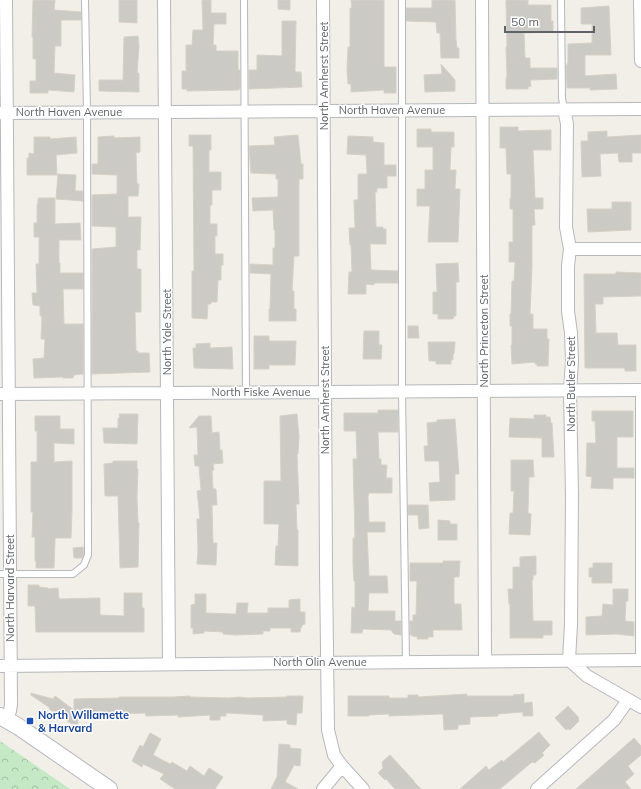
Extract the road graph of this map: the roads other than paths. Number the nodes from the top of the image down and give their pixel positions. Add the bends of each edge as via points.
1 (6, 0) edge
2 (85, 0) edge
3 (164, 0) edge
4 (244, 0) edge
5 (323, 0) edge
6 (402, 0) edge
7 (482, 0) edge
8 (561, 0) edge
9 (640, 0) edge
10 (641, 61) edge
11 (564, 109) junction
12 (641, 109) edge
13 (403, 110) junction
14 (482, 110) junction
15 (245, 111) junction
16 (324, 111) junction
17 (87, 112) junction
18 (166, 112) junction
19 (3, 113) edge
20 (570, 249) junction
21 (641, 249) edge
22 (570, 390) junction
23 (640, 390) edge
24 (402, 391) junction
25 (484, 391) junction
26 (246, 392) junction
27 (325, 392) junction
28 (88, 393) junction
29 (167, 393) junction
30 (5, 394) edge
31 (5, 574) edge
32 (569, 660) junction
33 (640, 660) edge
34 (485, 661) junction
35 (327, 662) junction
36 (406, 662) junction
37 (169, 663) junction
38 (5, 665) edge
39 (628, 700) junction
40 (641, 707) edge
41 (3, 718) edge
42 (342, 766) junction
43 (109, 789) edge
44 (323, 789) edge
45 (363, 789) edge
46 (537, 789) edge

1 - 19 street, North Harvard Street
2 - 17 lane
3 - 18 street, North Yale Street
4 - 15 lane
5 - 16 street, North Amherst Street
6 - 13 lane
7 - 14 street, North Princeton Street
8 - 11 lane
9 - 10 street
11 - 12 street, North Haven Avenue
11 - 14 street, North Haven Avenue
11 - 20 street, North Butler Street via 567,124 566,228
13 - 14 street, North Haven Avenue
13 - 16 street, North Haven Avenue
13 - 24 lane
14 - 25 street, North Princeton Street
15 - 16 street, North Haven Avenue
15 - 18 street, North Haven Avenue
15 - 26 lane
16 - 27 street, North Amherst Street
17 - 18 street, North Haven Avenue
17 - 19 street, North Haven Avenue
17 - 28 lane
18 - 29 street, North Yale Street
19 - 30 street, North Harvard Street
20 - 21 street
20 - 22 street, North Butler Street
22 - 23 street, North Fiske Avenue
22 - 25 street, North Fiske Avenue
22 - 32 street, North Butler Street via 572,494
23 - 33 lane
24 - 25 street, North Fiske Avenue
24 - 27 street, North Fiske Avenue
24 - 36 lane
25 - 34 street, North Princeton Street
26 - 27 street, North Fiske Avenue
26 - 29 street, North Fiske Avenue
27 - 35 street, North Amherst Street
28 - 29 street, North Fiske Avenue
28 - 30 street, North Fiske Avenue
28 - 31 lane via 86,560 73,574
29 - 37 street, North Yale Street
30 - 31 street, North Harvard Street
31 - 38 street, North Harvard Street
32 - 33 street, North Olin Avenue
32 - 34 street, North Olin Avenue
32 - 39 street via 587,676
34 - 36 street, North Olin Avenue
35 - 36 street, North Olin Avenue
35 - 37 street, North Olin Avenue
35 - 42 street, North Amherst Street via 328,730 334,755
37 - 38 street, North Olin Avenue
38 - 41 street, North Harvard Street via 11,708
39 - 40 street
39 - 46 street via 614,720
41 - 43 main road
42 - 44 street
42 - 45 street, North Amherst Street

